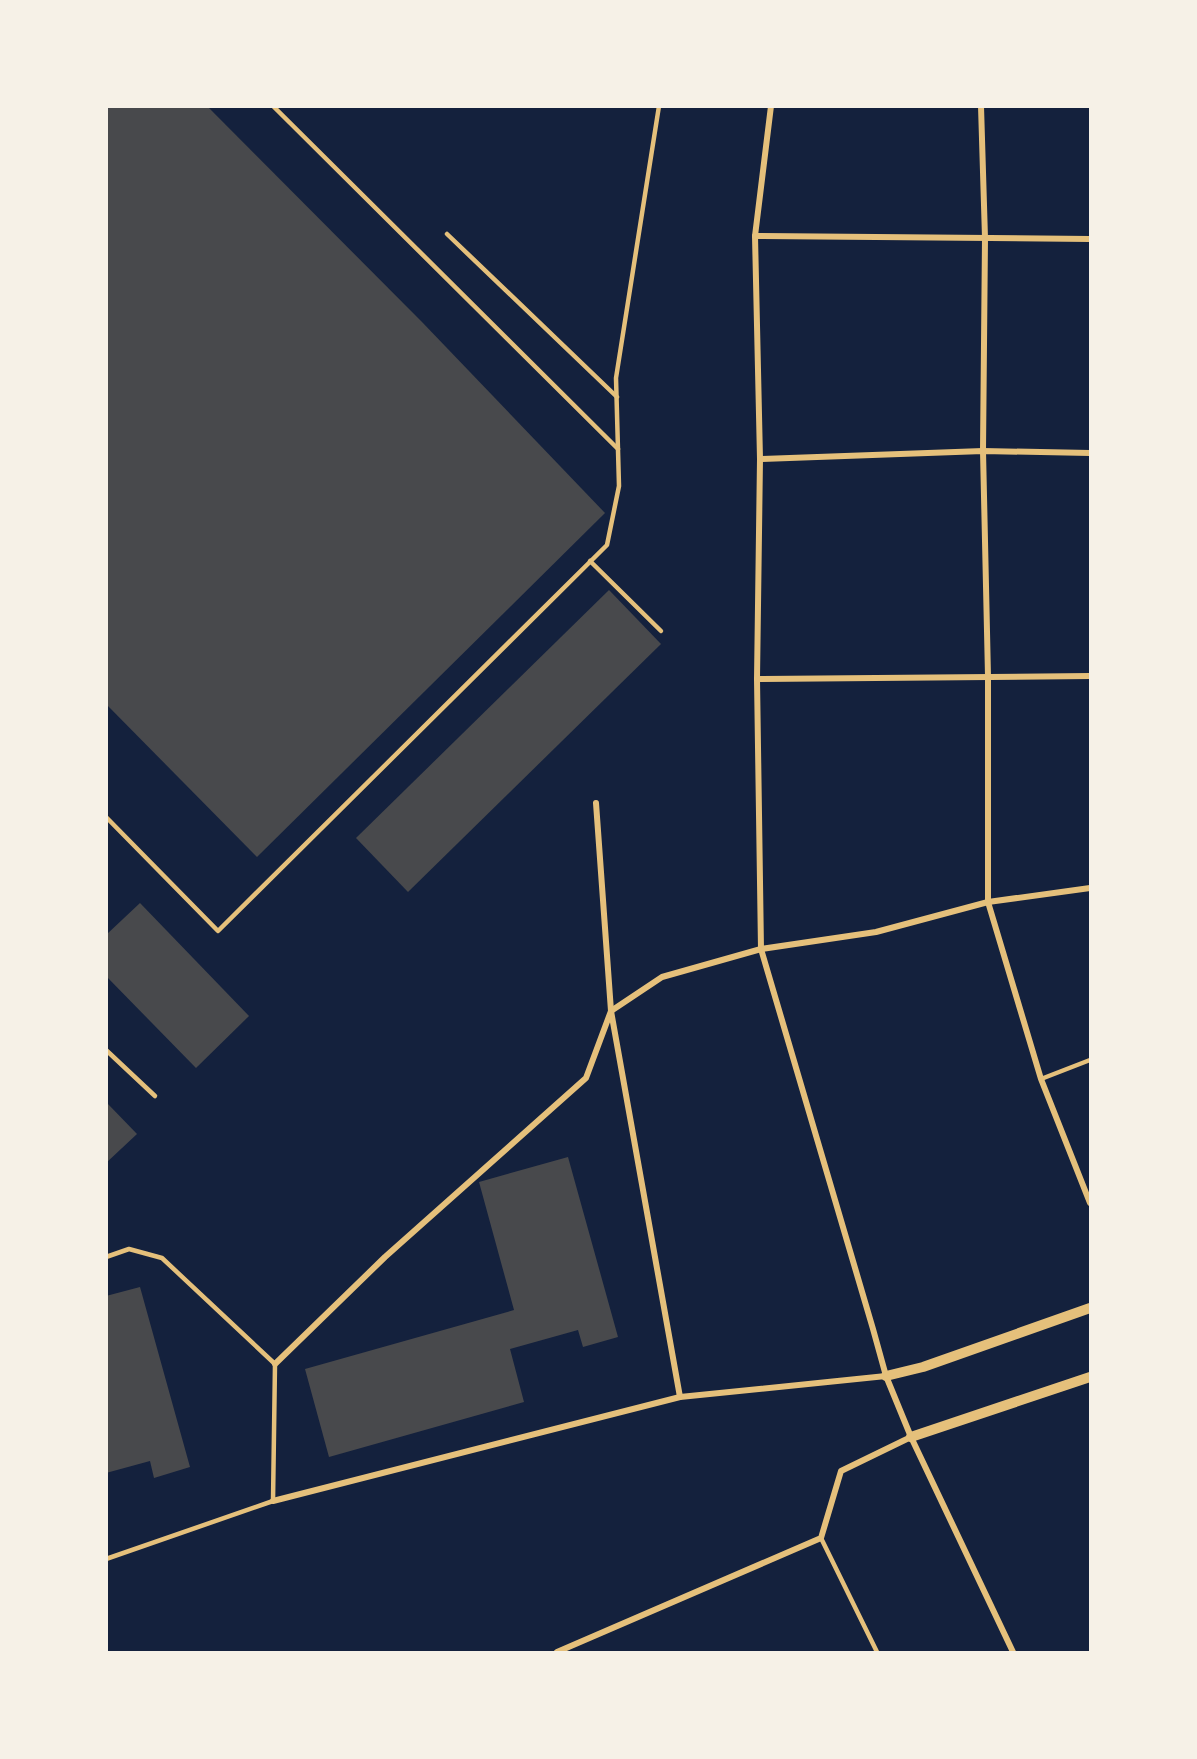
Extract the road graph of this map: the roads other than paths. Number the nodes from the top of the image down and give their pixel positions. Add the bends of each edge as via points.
1 (273, 106) edge
2 (659, 106) edge
3 (771, 106) edge
4 (981, 106) edge
5 (447, 234) dead end
6 (755, 236) junction
7 (985, 238) junction
8 (1090, 239) edge
9 (617, 397) junction
10 (618, 449) junction
11 (982, 451) junction
12 (1090, 453) edge
13 (760, 459) junction
14 (590, 561) junction
15 (661, 631) dead end
16 (987, 676) junction
17 (1090, 676) edge
18 (757, 679) junction
19 (596, 803) dead end
20 (106, 817) edge
21 (1090, 888) edge
22 (988, 902) junction
23 (761, 949) junction
24 (611, 1011) junction
25 (106, 1050) edge
26 (1090, 1060) edge
27 (1041, 1079) junction
28 (155, 1096) dead end
29 (1090, 1203) edge
30 (106, 1257) edge
31 (1090, 1308) edge
32 (275, 1364) junction
33 (886, 1376) junction
34 (1090, 1377) edge
35 (680, 1397) junction
36 (911, 1437) junction
37 (273, 1501) junction
38 (821, 1538) junction
39 (106, 1559) edge
40 (557, 1653) edge
41 (877, 1653) edge
42 (1013, 1653) edge

1 - 10 lane
2 - 9 lane via 616,378
3 - 6 street
4 - 7 street
5 - 9 lane
6 - 7 street
6 - 13 street
7 - 8 street
7 - 11 street
9 - 10 lane
10 - 14 lane via 619,486 607,545
11 - 12 street
11 - 13 street
11 - 16 street
13 - 18 street
14 - 15 lane
14 - 20 lane via 218,931
16 - 17 street
16 - 18 street
16 - 22 street
18 - 23 street
19 - 24 street
21 - 22 street
22 - 23 street via 876,932
22 - 27 street
23 - 24 street via 662,977
23 - 33 street
24 - 32 street via 586,1078 385,1257
24 - 35 street
25 - 28 lane
26 - 27 lane
27 - 29 street
30 - 32 lane via 129,1249 162,1258
31 - 33 street via 923,1367
32 - 37 lane
33 - 35 street
33 - 36 street
34 - 36 street
35 - 37 street
36 - 38 street via 841,1471
36 - 42 street
37 - 39 lane
38 - 40 street
38 - 41 lane

